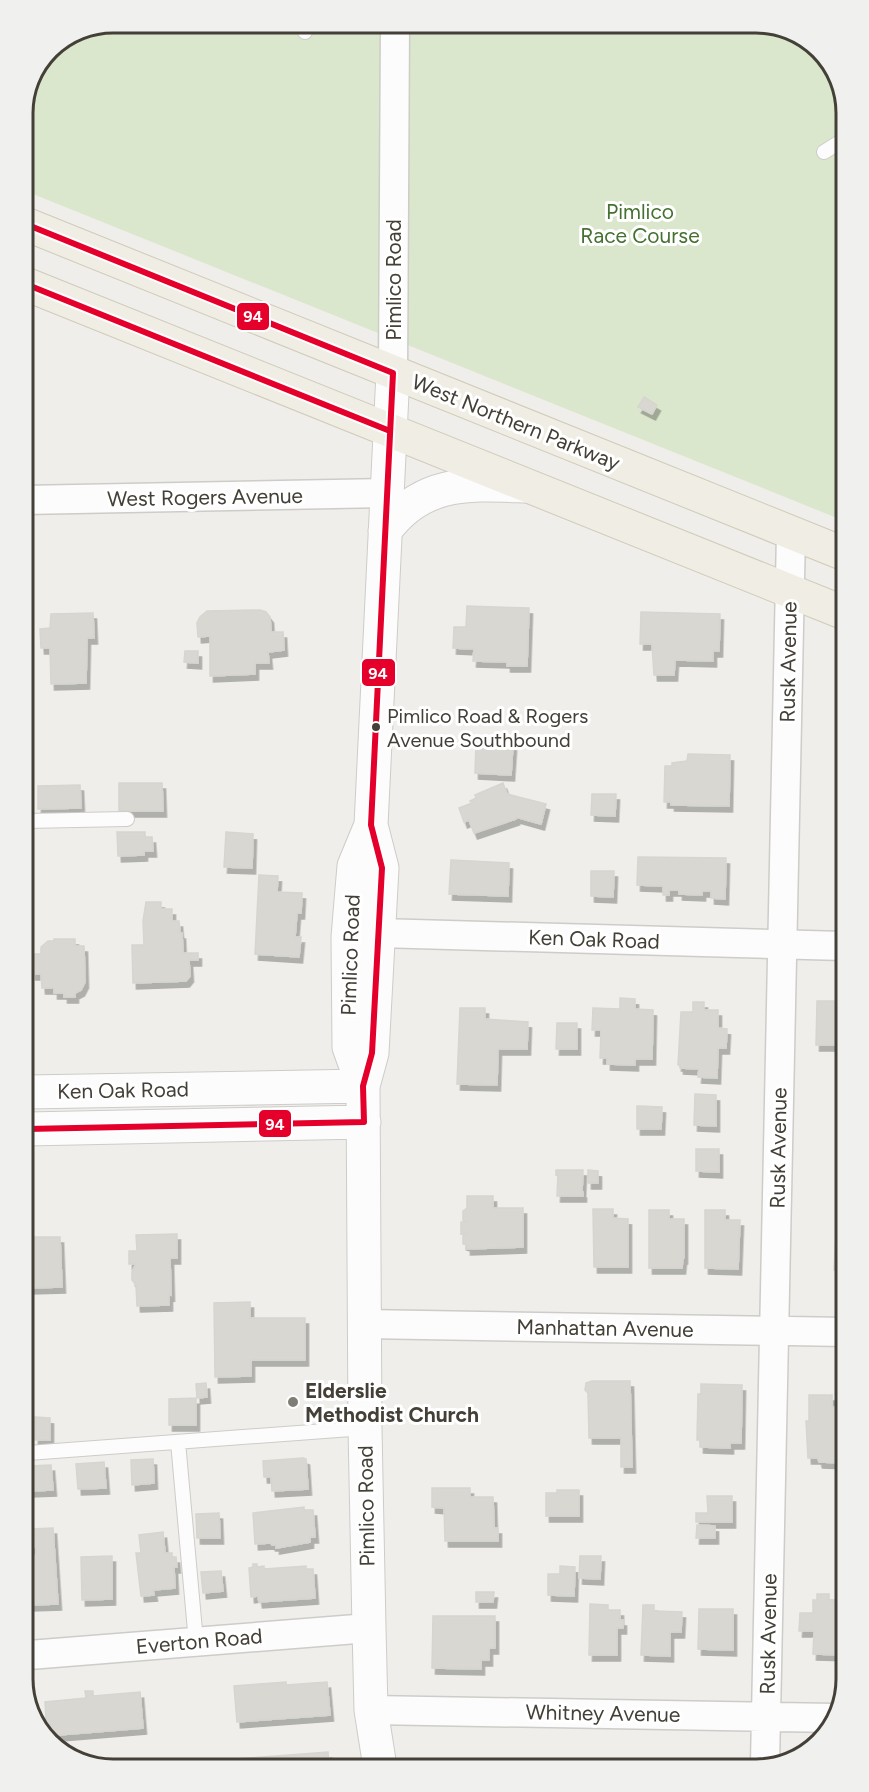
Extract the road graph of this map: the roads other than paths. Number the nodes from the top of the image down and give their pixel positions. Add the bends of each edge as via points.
1 (395, 33) edge
2 (836, 144) edge
3 (824, 152) dead end
4 (33, 227) edge
5 (33, 287) edge
6 (393, 373) junction
7 (390, 431) junction
8 (532, 487) junction
9 (387, 493) junction
10 (33, 500) edge
11 (385, 531) junction
12 (791, 532) junction
13 (836, 551) edge
14 (789, 591) junction
15 (836, 610) edge
16 (127, 819) dead end
17 (33, 821) edge
18 (371, 825) junction
19 (379, 933) junction
20 (782, 945) junction
21 (836, 946) edge
22 (349, 952) junction
23 (363, 1086) junction
24 (33, 1092) edge
25 (364, 1122) junction
26 (33, 1129) edge
27 (364, 1324) junction
28 (775, 1331) junction
29 (836, 1332) edge
30 (365, 1428) junction
31 (178, 1442) junction
32 (33, 1453) edge
33 (369, 1628) junction
34 (196, 1642) junction
35 (33, 1655) edge
36 (371, 1710) junction
37 (766, 1716) junction
38 (826, 1718) edge
39 (765, 1758) edge
40 (363, 1759) edge
41 (379, 1759) edge

1 - 6 street, Pimlico Road
2 - 3 lane
4 - 6 main road, West Northern Parkway
5 - 7 main road
6 - 7 street, Pimlico Road
6 - 12 main road, West Northern Parkway
7 - 8 main road
7 - 9 street, Pimlico Road
8 - 11 street via 492,485 436,491 411,504
8 - 14 main road
9 - 10 street, West Rogers Avenue
9 - 11 street, Pimlico Road
11 - 18 street, Pimlico Road
12 - 13 main road, West Northern Parkway
12 - 14 street, Rusk Avenue
14 - 15 main road
14 - 20 street, Rusk Avenue
16 - 17 lane
18 - 19 street, Pimlico Road via 382,868
18 - 22 street, Pimlico Road via 354,866
19 - 20 street, Ken Oak Road
19 - 22 street
19 - 23 street, Pimlico Road via 372,1053
20 - 21 street, Ken Oak Road
20 - 28 street, Rusk Avenue
22 - 23 street, Pimlico Road via 350,1047
23 - 24 street, Ken Oak Road
23 - 25 street, Pimlico Road
25 - 26 street, Ken Oak Road
25 - 27 street, Pimlico Road
27 - 28 street, Manhattan Avenue
27 - 30 street, Pimlico Road
28 - 29 street, Manhattan Avenue
28 - 37 street, Rusk Avenue
30 - 31 lane
30 - 33 street, Pimlico Road
31 - 32 lane
31 - 34 lane
33 - 34 street, Everton Road
33 - 36 street, Pimlico Road
34 - 35 street, Everton Road
36 - 37 street, Whitney Avenue
36 - 40 street, Pimlico Road
36 - 41 street, Pimlico Road
37 - 38 street, Whitney Avenue
37 - 39 street, Rusk Avenue

